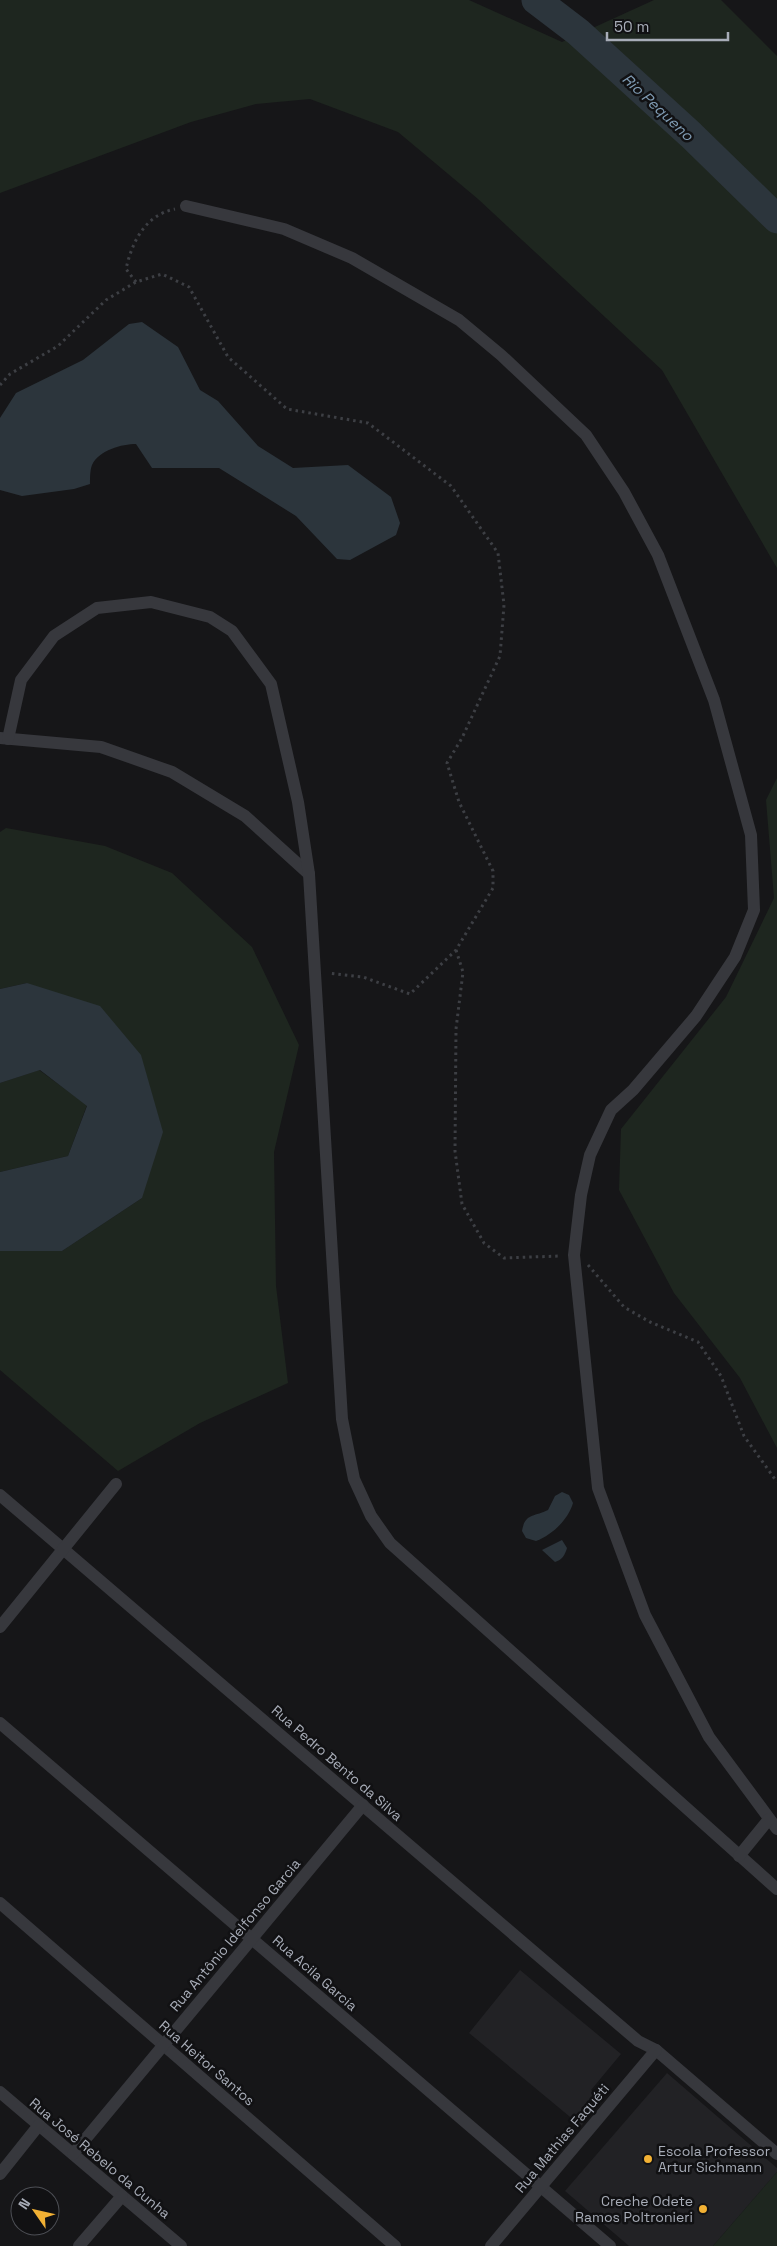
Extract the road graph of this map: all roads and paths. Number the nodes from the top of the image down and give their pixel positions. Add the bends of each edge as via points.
1 (186, 206) joint
2 (136, 282) junction
3 (0, 384) edge
4 (4, 739) edge
5 (309, 874) junction
6 (456, 950) junction
7 (315, 972) junction
8 (574, 1255) junction
9 (777, 1482) edge
10 (116, 1484) dead end
11 (0, 1496) edge
12 (63, 1549) junction
13 (0, 1627) edge
14 (0, 1722) edge
15 (363, 1805) junction
16 (773, 1824) edge
17 (739, 1856) junction
18 (777, 1888) edge
19 (0, 1903) edge
20 (252, 1939) junction
21 (164, 2045) junction
22 (656, 2050) junction
23 (0, 2092) edge
24 (40, 2126) junction
25 (73, 2154) junction
26 (777, 2154) edge
27 (0, 2174) edge
28 (541, 2187) junction
29 (122, 2196) junction
30 (79, 2246) edge
31 (181, 2246) edge
32 (395, 2246) edge
33 (491, 2246) edge
34 (610, 2246) edge

1 - 2 path via 165,211 146,223 131,247 126,269
1 - 8 street via 284,229 352,258 459,320 508,361 586,435 624,492 658,555 714,700 751,835 754,910 735,957 696,1016 612,1110 590,1155 581,1195
2 - 3 path via 106,300 58,346 10,374
2 - 6 path via 162,274 189,287 228,357 287,409 368,423 451,486 498,554 504,605 500,656 447,763 459,802 493,872 493,888
4 - 5 street via 100,747 172,772 245,816
4 - 5 street via 21,680 54,636 97,608 151,602 210,616 232,631 272,684 298,802
5 - 7 street
6 - 7 path via 410,994 363,977
6 - 8 path via 463,972 456,1030 455,1151 462,1204 484,1244 504,1258
7 - 17 street via 342,1419 354,1479 367,1508 390,1543
8 - 9 path via 592,1268 624,1307 698,1342 721,1376 744,1436
8 - 16 street via 598,1488 650,1624 709,1737
10 - 12 street
11 - 12 street, Rua Pedro Bento da Silva
12 - 13 street
12 - 15 street, Rua Pedro Bento da Silva
14 - 20 street, Rua Acila Garcia
15 - 20 street, Rua Antônio Idelfonso Garcia
15 - 22 street, Rua Pedro Bento da Silva via 638,2041
16 - 17 street
17 - 18 street
19 - 21 street, Rua Heitor Santos
20 - 21 street, Rua Antônio Idelfonso Garcia
20 - 28 street, Rua Acila Garcia
21 - 25 street, Rua Antônio Idelfonso Garcia
21 - 32 street, Rua Heitor Santos
22 - 26 street, Rua Pedro Bento da Silva
22 - 28 street, Rua Mathias Faquéti
23 - 24 street, Rua José Rebelo da Cunha
24 - 25 street, Rua José Rebelo da Cunha
24 - 27 street
25 - 29 street, Rua José Rebelo da Cunha
28 - 33 street, Rua Mathias Faquéti
28 - 34 street, Rua Acila Garcia
29 - 30 street
29 - 31 street, Rua José Rebelo da Cunha

